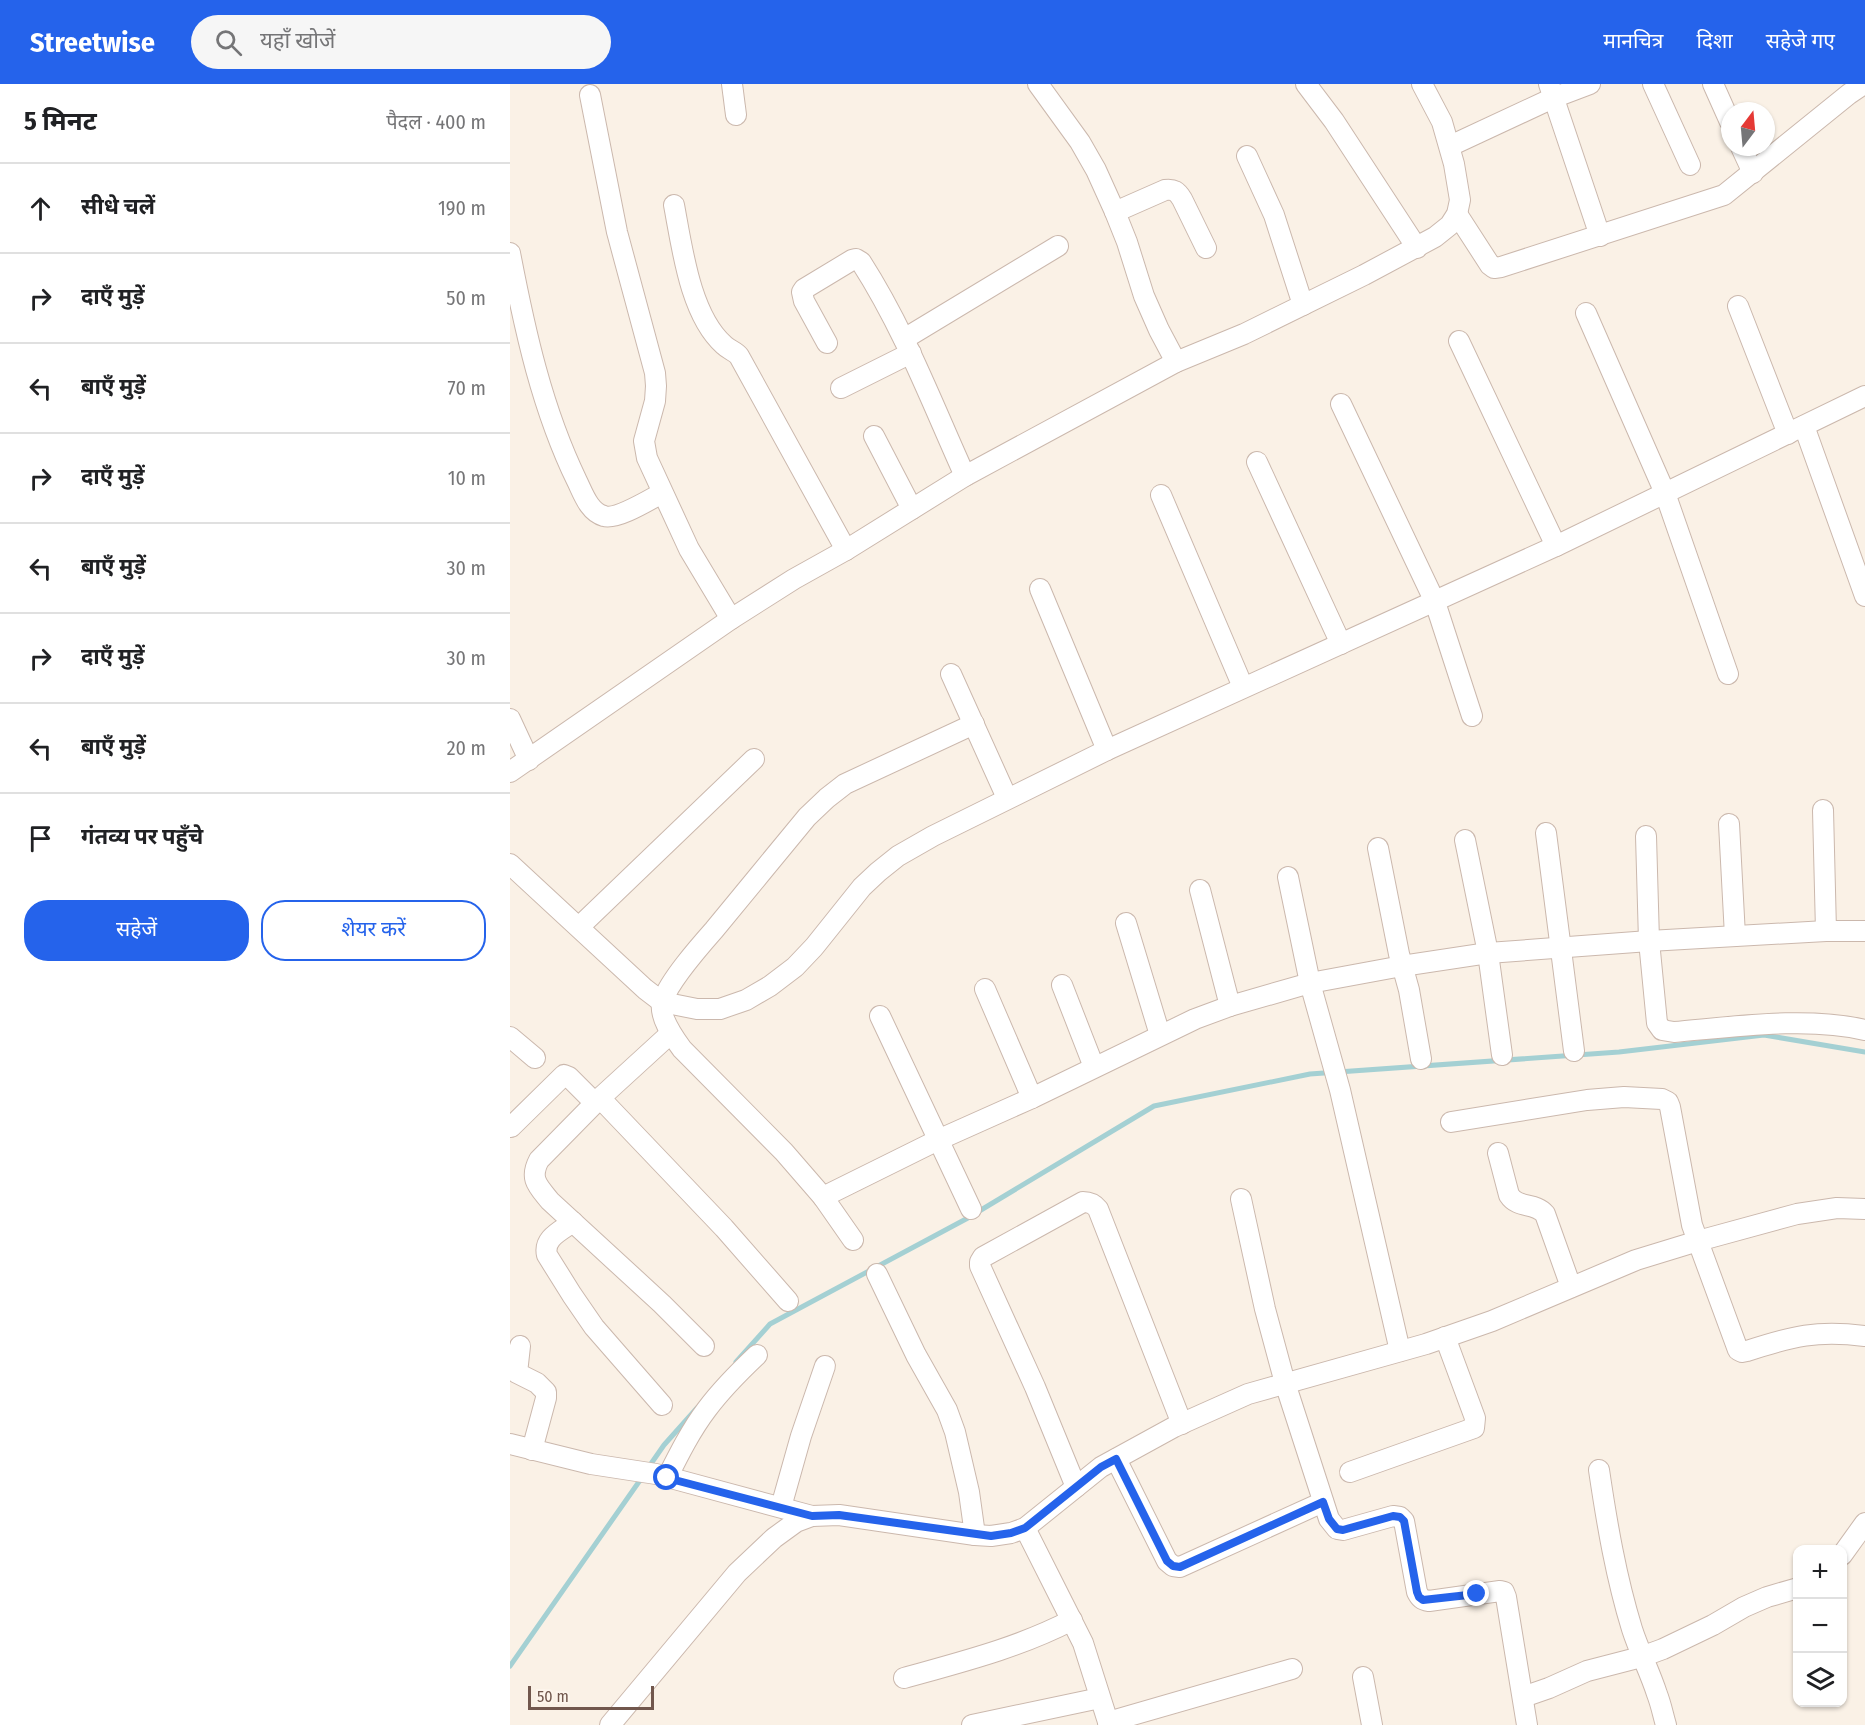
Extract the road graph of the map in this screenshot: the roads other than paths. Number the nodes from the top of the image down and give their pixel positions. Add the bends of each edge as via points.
1 (732, 84) edge
2 (1038, 84) edge
3 (1306, 84) edge
4 (1422, 84) edge
5 (1590, 84) edge
6 (1653, 84) edge
7 (1713, 84) edge
8 (1864, 84) edge
9 (1551, 91) edge
10 (591, 95) dead end
11 (1721, 102) edge
12 (736, 115) dead end
13 (1450, 146) junction
14 (1247, 156) dead end
15 (1745, 156) edge
16 (1690, 165) dead end
17 (1753, 173) junction
18 (674, 205) dead end
19 (1115, 212) junction
20 (1457, 214) junction
21 (1600, 236) junction
22 (1058, 246) dead end
23 (1206, 248) dead end
24 (1416, 248) junction
25 (510, 253) edge
26 (1304, 305) junction
27 (1738, 306) dead end
28 (1586, 313) dead end
29 (1459, 341) dead end
30 (827, 344) dead end
31 (908, 346) junction
32 (1176, 362) junction
33 (841, 388) dead end
34 (1865, 396) edge
35 (1341, 404) dead end
36 (1796, 430) junction
37 (874, 435) dead end
38 (1257, 462) dead end
39 (964, 476) junction
40 (1665, 493) junction
41 (1161, 495) dead end
42 (667, 504) junction
43 (912, 508) junction
44 (1556, 546) junction
45 (846, 550) junction
46 (1040, 589) dead end
47 (1865, 596) edge
48 (1436, 602) junction
49 (731, 619) junction
50 (1341, 644) junction
51 (951, 674) dead end
52 (1728, 674) dead end
53 (1243, 687) junction
54 (1472, 716) dead end
55 (511, 722) edge
56 (974, 724) junction
57 (1107, 750) junction
58 (754, 759) dead end
59 (529, 760) junction
60 (510, 772) edge
61 (1007, 798) junction
62 (1823, 810) dead end
63 (1730, 824) dead end
64 (1546, 833) dead end
65 (1646, 836) dead end
66 (1465, 840) dead end
67 (1378, 848) dead end
68 (510, 864) edge
69 (1288, 877) dead end
70 (1200, 890) dead end
71 (1126, 923) dead end
72 (579, 927) junction
73 (1865, 931) edge
74 (1826, 932) junction
75 (1735, 936) junction
76 (1649, 940) junction
77 (1561, 947) junction
78 (1488, 953) junction
79 (1402, 966) junction
80 (1310, 984) junction
81 (1062, 985) dead end
82 (985, 989) dead end
83 (662, 1002) junction
84 (1230, 1006) junction
85 (880, 1016) dead end
86 (1865, 1029) edge
87 (670, 1034) junction
88 (1160, 1035) junction
89 (510, 1037) edge
90 (1574, 1051) dead end
91 (1502, 1054) dead end
92 (535, 1058) dead end
93 (1421, 1059) dead end
94 (1094, 1067) junction
95 (1032, 1098) junction
96 (598, 1101) junction
97 (1451, 1122) dead end
98 (512, 1127) dead end
99 (938, 1140) junction
100 (1498, 1153) dead end
101 (823, 1197) junction
102 (1241, 1199) dead end
103 (971, 1209) dead end
104 (1865, 1209) edge
105 (573, 1222) junction
106 (853, 1240) dead end
107 (1698, 1241) junction
108 (877, 1274) dead end
109 (1570, 1287) junction
110 (788, 1301) dead end
111 (1865, 1336) edge
112 (1445, 1337) junction
113 (520, 1346) dead end
114 (704, 1346) dead end
115 (1400, 1351) junction
116 (757, 1354) dead end
117 (825, 1366) dead end
118 (1285, 1383) junction
119 (662, 1405) dead end
120 (1182, 1424) junction
121 (510, 1444) edge
122 (532, 1450) junction
123 (1116, 1459) junction
124 (1599, 1470) dead end
125 (1350, 1472) dead end
126 (662, 1476) junction
127 (1076, 1486) junction
128 (1323, 1502) junction
129 (781, 1507) junction
130 (812, 1516) junction
131 (1865, 1523) edge
132 (1025, 1528) junction
133 (975, 1535) junction
134 (1847, 1548) edge
135 (1793, 1589) edge
136 (1071, 1620) junction
137 (1641, 1657) junction
138 (1292, 1669) dead end
139 (1363, 1677) dead end
140 (904, 1678) dead end
141 (1523, 1697) junction
142 (1100, 1698) junction
143 (1108, 1723) edge
144 (610, 1725) edge
145 (972, 1725) edge
146 (1372, 1725) edge
147 (1527, 1725) edge
148 (1666, 1725) edge

1 - 12 street
2 - 19 street via 1080,142
3 - 24 street
4 - 13 street
5 - 9 street
6 - 16 street
7 - 11 street
8 - 17 street
9 - 13 street
9 - 21 street
10 - 42 street via 617,232 655,373 655,401 644,441 647,458
13 - 20 street via 1460,200
14 - 26 street via 1274,215
15 - 17 street
17 - 21 street via 1724,195
18 - 45 street via 693,296 702,316 724,345 739,356
19 - 23 street via 1172,189 1182,198
19 - 32 street via 1159,330
20 - 21 street via 1494,268
20 - 24 street via 1450,225
22 - 31 street
24 - 26 street
25 - 42 street via 538,383 589,504 603,516 614,517
26 - 32 street
27 - 36 street
28 - 40 street
29 - 44 street
30 - 31 street via 802,292 856,259 879,291
31 - 33 street
31 - 39 street
32 - 39 street
34 - 36 street
35 - 48 street
36 - 40 street
36 - 47 street
37 - 43 street
38 - 50 street
39 - 43 street
40 - 44 street
40 - 52 street
41 - 53 street
42 - 49 street
43 - 45 street
44 - 48 street
45 - 49 street
46 - 57 street
48 - 50 street
48 - 54 street
49 - 59 street
50 - 53 street
51 - 56 street
53 - 57 street
55 - 59 street
56 - 61 street
56 - 83 street via 855,779 827,798 700,946
57 - 61 street
58 - 72 street
59 - 60 street
61 - 83 street via 898,856 862,887 795,967 770,986 720,1009
62 - 74 street
63 - 75 street
64 - 77 street
65 - 76 street
66 - 78 street
67 - 79 street
68 - 72 street
69 - 80 street
70 - 84 street
71 - 88 street
72 - 83 street
73 - 74 street
74 - 75 street
75 - 76 street
76 - 77 street
76 - 86 street via 1657,1023 1662,1030 1778,1023
77 - 78 street
77 - 90 street
78 - 79 street
78 - 91 street
79 - 80 street
79 - 93 street
80 - 84 street
80 - 115 street via 1340,1090
81 - 94 street
82 - 95 street
83 - 87 street
84 - 88 street
85 - 99 street
87 - 96 street
87 - 101 street
88 - 94 street
89 - 92 street
94 - 95 street
95 - 99 street
96 - 98 street via 564,1075
96 - 105 street via 534,1168 537,1185
96 - 110 street via 716,1220
97 - 107 street via 1587,1100 1662,1099 1670,1107
99 - 101 street
99 - 103 street
100 - 109 street via 1512,1200 1545,1214
101 - 106 street
102 - 118 street
104 - 107 street via 1836,1208 1797,1215
105 - 114 street
105 - 119 street via 549,1240 547,1255 594,1327
107 - 109 street via 1636,1260
107 - 111 street via 1736,1346 1742,1352 1809,1334
108 - 133 street via 955,1432
109 - 112 street
112 - 115 street
112 - 125 street via 1475,1418 1474,1428
113 - 122 street via 517,1373 546,1392
115 - 118 street
116 - 126 street via 706,1410
117 - 129 street
118 - 120 street via 1248,1394
118 - 128 street
120 - 123 street
120 - 127 street via 1094,1204 1083,1202 983,1257 980,1266
121 - 122 street
122 - 126 street
123 - 127 street
123 - 128 street via 1173,1566 1180,1567
124 - 137 street via 1619,1581
126 - 129 street
127 - 132 street
128 - 141 street via 1337,1529 1400,1517 1404,1521 1417,1592 1423,1600 1504,1592
129 - 130 street
130 - 133 street via 839,1515
130 - 144 street via 774,1538 737,1573
131 - 134 street
132 - 133 street via 991,1536
132 - 136 street
135 - 137 street via 1751,1604
136 - 140 street via 1014,1647
136 - 142 street via 1083,1643
137 - 141 street via 1587,1671
137 - 148 street
138 - 143 street
139 - 146 street
141 - 147 street
142 - 143 street
142 - 145 street

